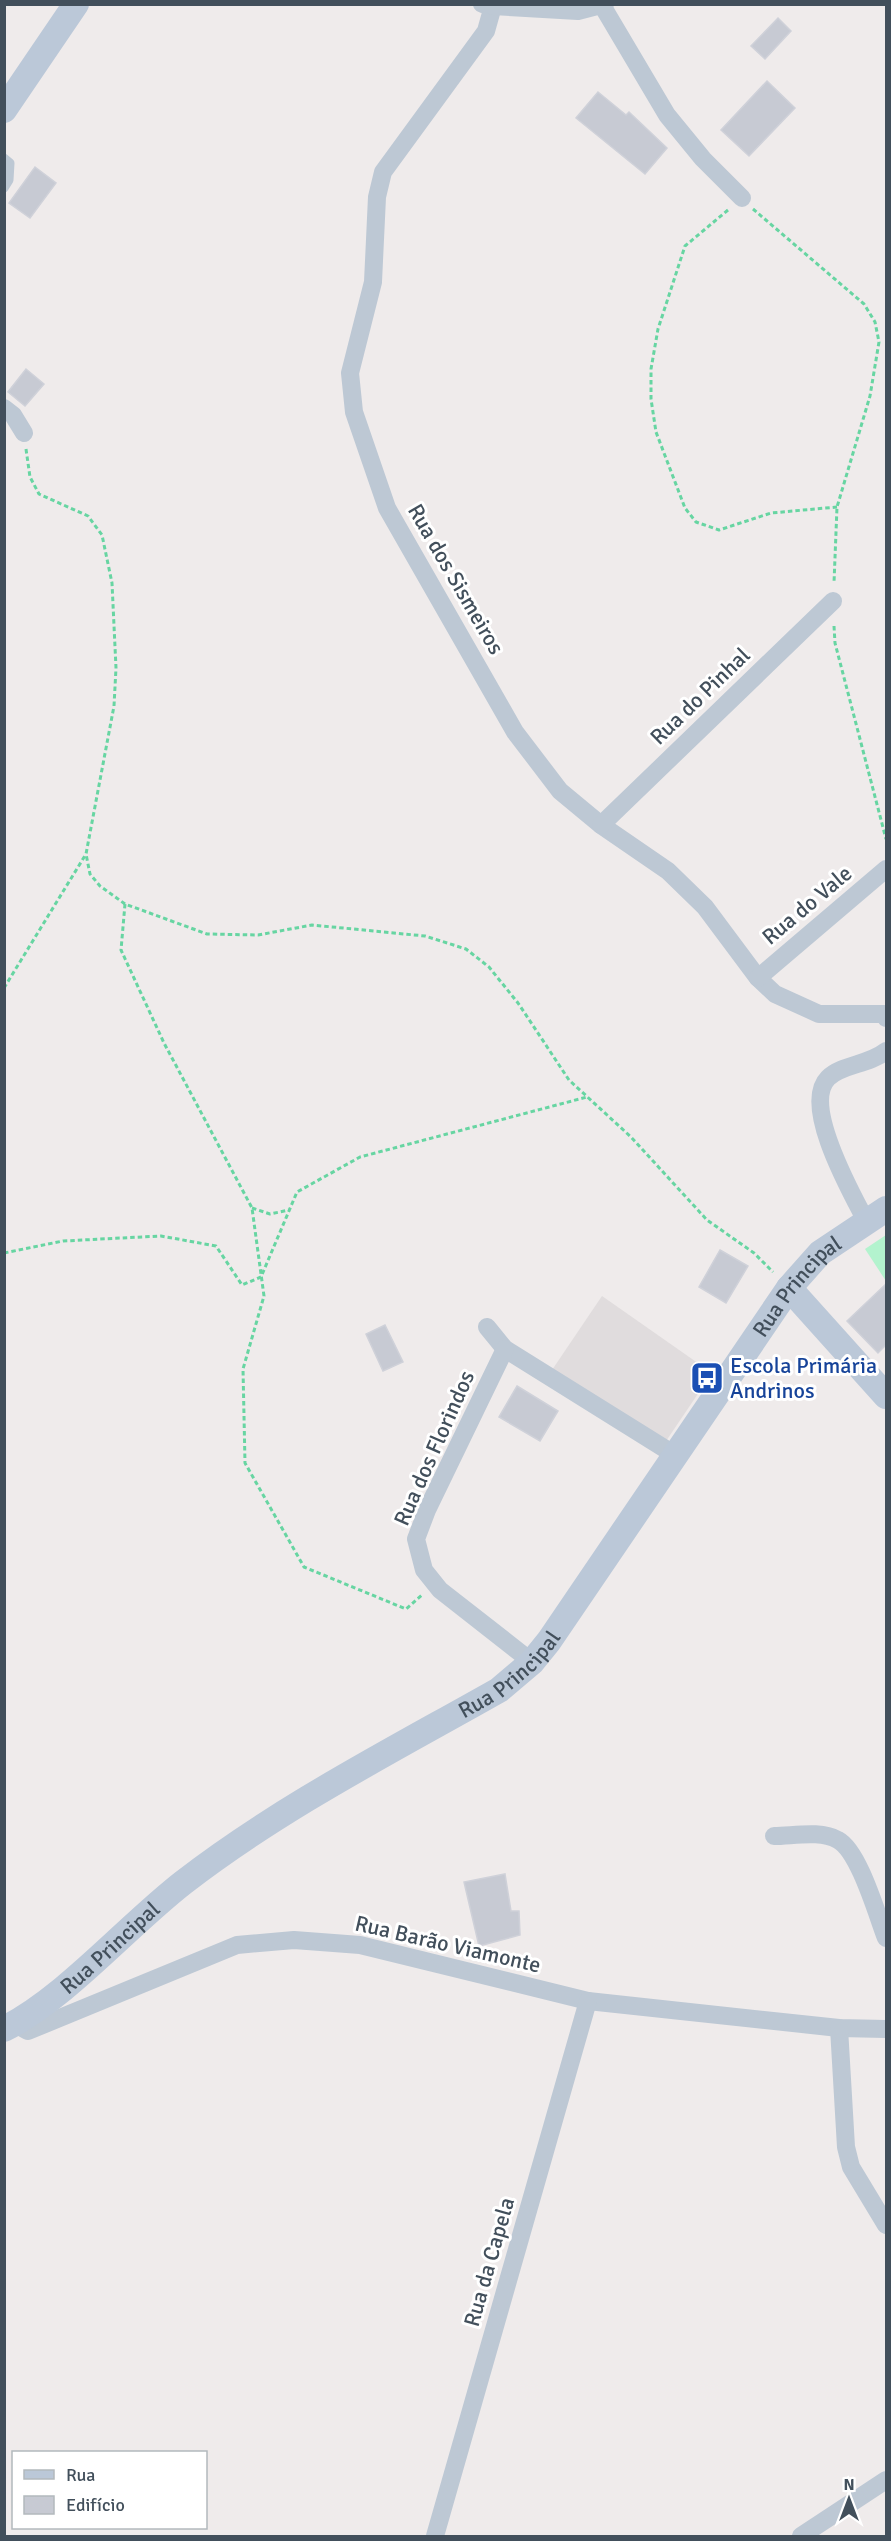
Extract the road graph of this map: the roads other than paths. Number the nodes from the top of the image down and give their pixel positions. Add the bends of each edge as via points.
1 (76, 4) edge
2 (488, 5) edge
3 (604, 6) edge
4 (4, 110) edge
5 (4, 158) edge
6 (4, 188) edge
7 (741, 198) road end
8 (4, 408) edge
9 (24, 433) road end
10 (833, 601) road end
11 (601, 825) junction
12 (886, 868) edge
13 (758, 978) junction
14 (886, 1018) edge
15 (886, 1051) edge
16 (876, 1215) edge
17 (789, 1288) junction
18 (488, 1327) dead end
19 (505, 1349) junction
20 (886, 1394) edge
21 (675, 1455) junction
22 (532, 1662) junction
23 (774, 1836) dead end
24 (886, 1938) edge
25 (588, 2001) junction
26 (10, 2027) edge
27 (839, 2028) junction
28 (886, 2029) edge
29 (886, 2225) edge
30 (886, 2480) edge
31 (435, 2536) edge
32 (801, 2536) edge

1 - 4 main road
2 - 3 street via 578,11
2 - 11 street, Rua dos Sismeiros via 486,31 383,172 373,282 350,373 354,412 387,508 515,732 560,791
3 - 7 street via 667,115
5 - 6 lane via 10,162 11,170
8 - 9 street
10 - 11 street, Rua do Pinhal
11 - 13 street, Rua dos Sismeiros via 668,871 705,907
12 - 13 street, Rua do Vale
13 - 14 street, Rua dos Sismeiros via 775,994 819,1014 884,1014
15 - 16 street via 874,1060 827,1078 821,1093 822,1121 841,1175
16 - 17 main road, Rua Principal via 820,1253
17 - 20 main road
17 - 21 main road, Rua Principal
18 - 19 street
19 - 21 street
19 - 22 street, Rua dos Florindos via 416,1539 424,1570 434,1583
21 - 22 main road, Rua Principal
22 - 26 main road, Rua Principal via 500,1690 302,1802 229,1850 184,1882 57,1993
23 - 24 street via 822,1835 839,1840 853,1857
25 - 26 street, Rua Barão Viamonte via 360,1945 294,1940 237,1945 28,2031
25 - 27 street, Rua Barão Viamonte
25 - 31 street, Rua da Capela
27 - 28 street, Rua Barão Viamonte
27 - 29 street via 846,2147 852,2167
30 - 32 street

